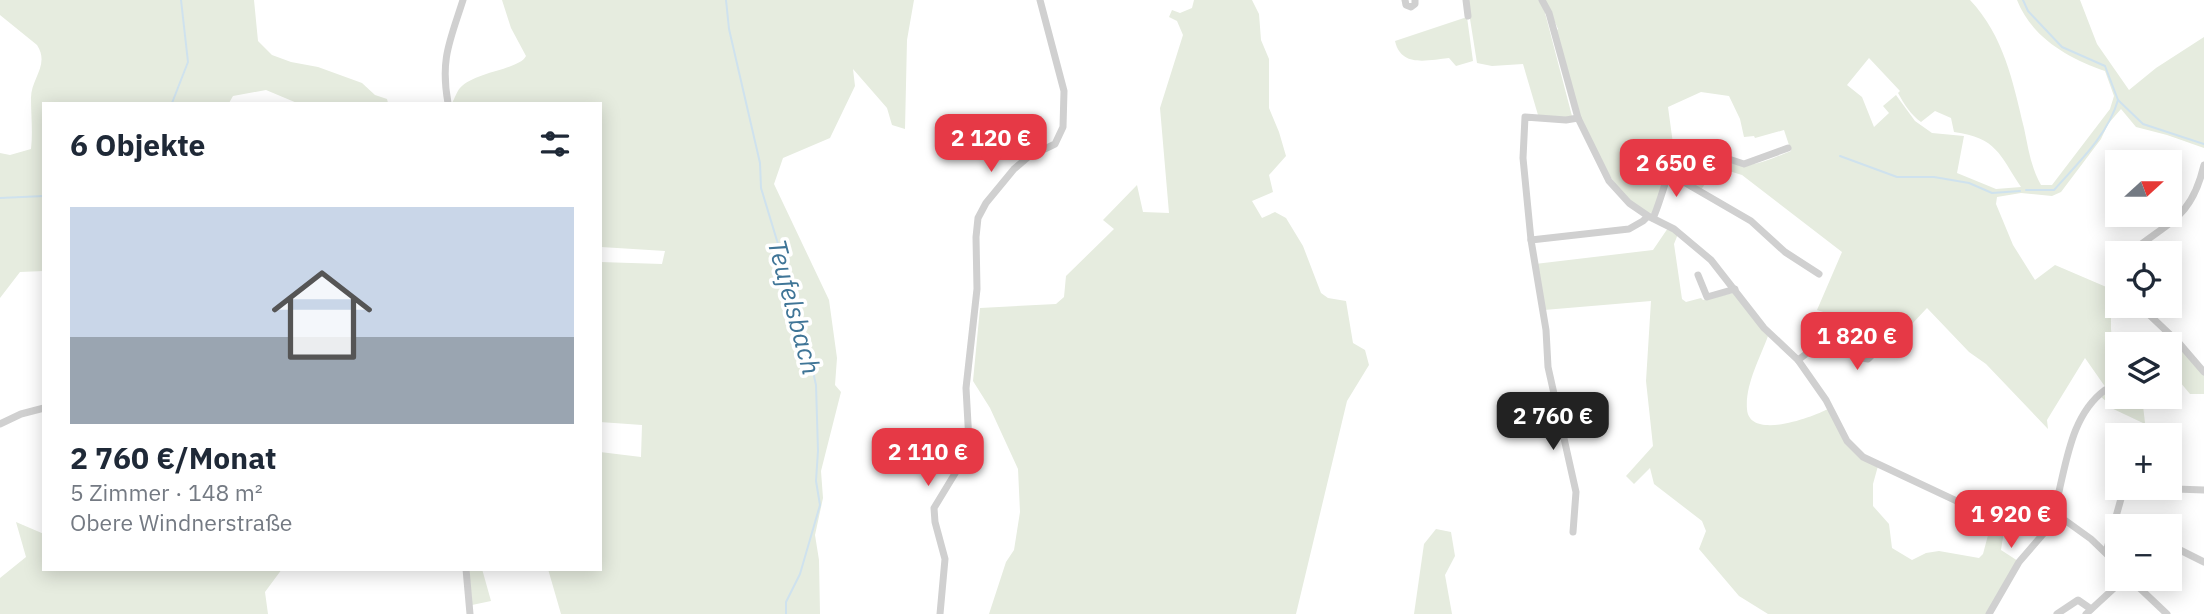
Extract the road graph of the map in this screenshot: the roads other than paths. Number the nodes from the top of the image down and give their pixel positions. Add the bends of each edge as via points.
1 (463, 0) edge
2 (1040, 0) edge
3 (1405, 0) edge
4 (1415, 0) edge
5 (1466, 0) edge
6 (1542, 0) edge
7 (1468, 16) dead end
8 (448, 102) edge
9 (1578, 118) junction
10 (1788, 148) dead end
11 (2204, 165) edge
12 (1670, 174) junction
13 (1650, 217) junction
14 (1531, 240) junction
15 (2146, 241) edge
16 (1819, 274) dead end
17 (1698, 275) dead end
18 (1735, 289) junction
19 (2153, 318) edge
20 (1879, 335) dead end
21 (1798, 360) junction
22 (2204, 372) edge
23 (2105, 390) dead end
24 (42, 409) edge
25 (0, 424) edge
26 (2182, 489) edge
27 (2204, 490) edge
28 (2052, 520) junction
29 (1573, 532) dead end
30 (2105, 551) edge
31 (2182, 551) edge
32 (2204, 562) edge
33 (466, 571) edge
34 (2111, 591) edge
35 (2143, 591) edge
36 (2088, 612) edge
37 (470, 614) edge
38 (940, 614) edge
39 (1989, 614) edge
40 (2056, 614) edge
41 (2167, 614) edge

1 - 8 street via 445,54
2 - 38 street via 1061,76 1063,127 1055,144 1014,169 978,218 977,289 966,388 969,442 934,508 946,569
3 - 4 street via 1411,7
5 - 7 street
6 - 9 street
9 - 13 street via 1609,181
9 - 14 street via 1525,117 1523,158
10 - 12 street via 1744,164 1680,147 1674,153
11 - 15 street via 2195,191 2177,218
12 - 13 street
12 - 16 street via 1751,221 1785,252
13 - 14 street via 1629,229
13 - 18 street via 1699,248
14 - 29 street via 1548,367 1577,500
17 - 18 street via 1707,297
18 - 21 street via 1764,328
19 - 22 street
20 - 21 street via 1876,351 1868,359 1826,345
21 - 28 street via 1826,400 1846,441 1863,457 1983,515 2037,523
23 - 28 street via 2074,433
24 - 25 street
26 - 27 street
28 - 30 street via 2078,528
28 - 39 street via 2019,562
31 - 32 street
33 - 37 street
34 - 36 street
35 - 41 street
36 - 40 street via 2078,600

